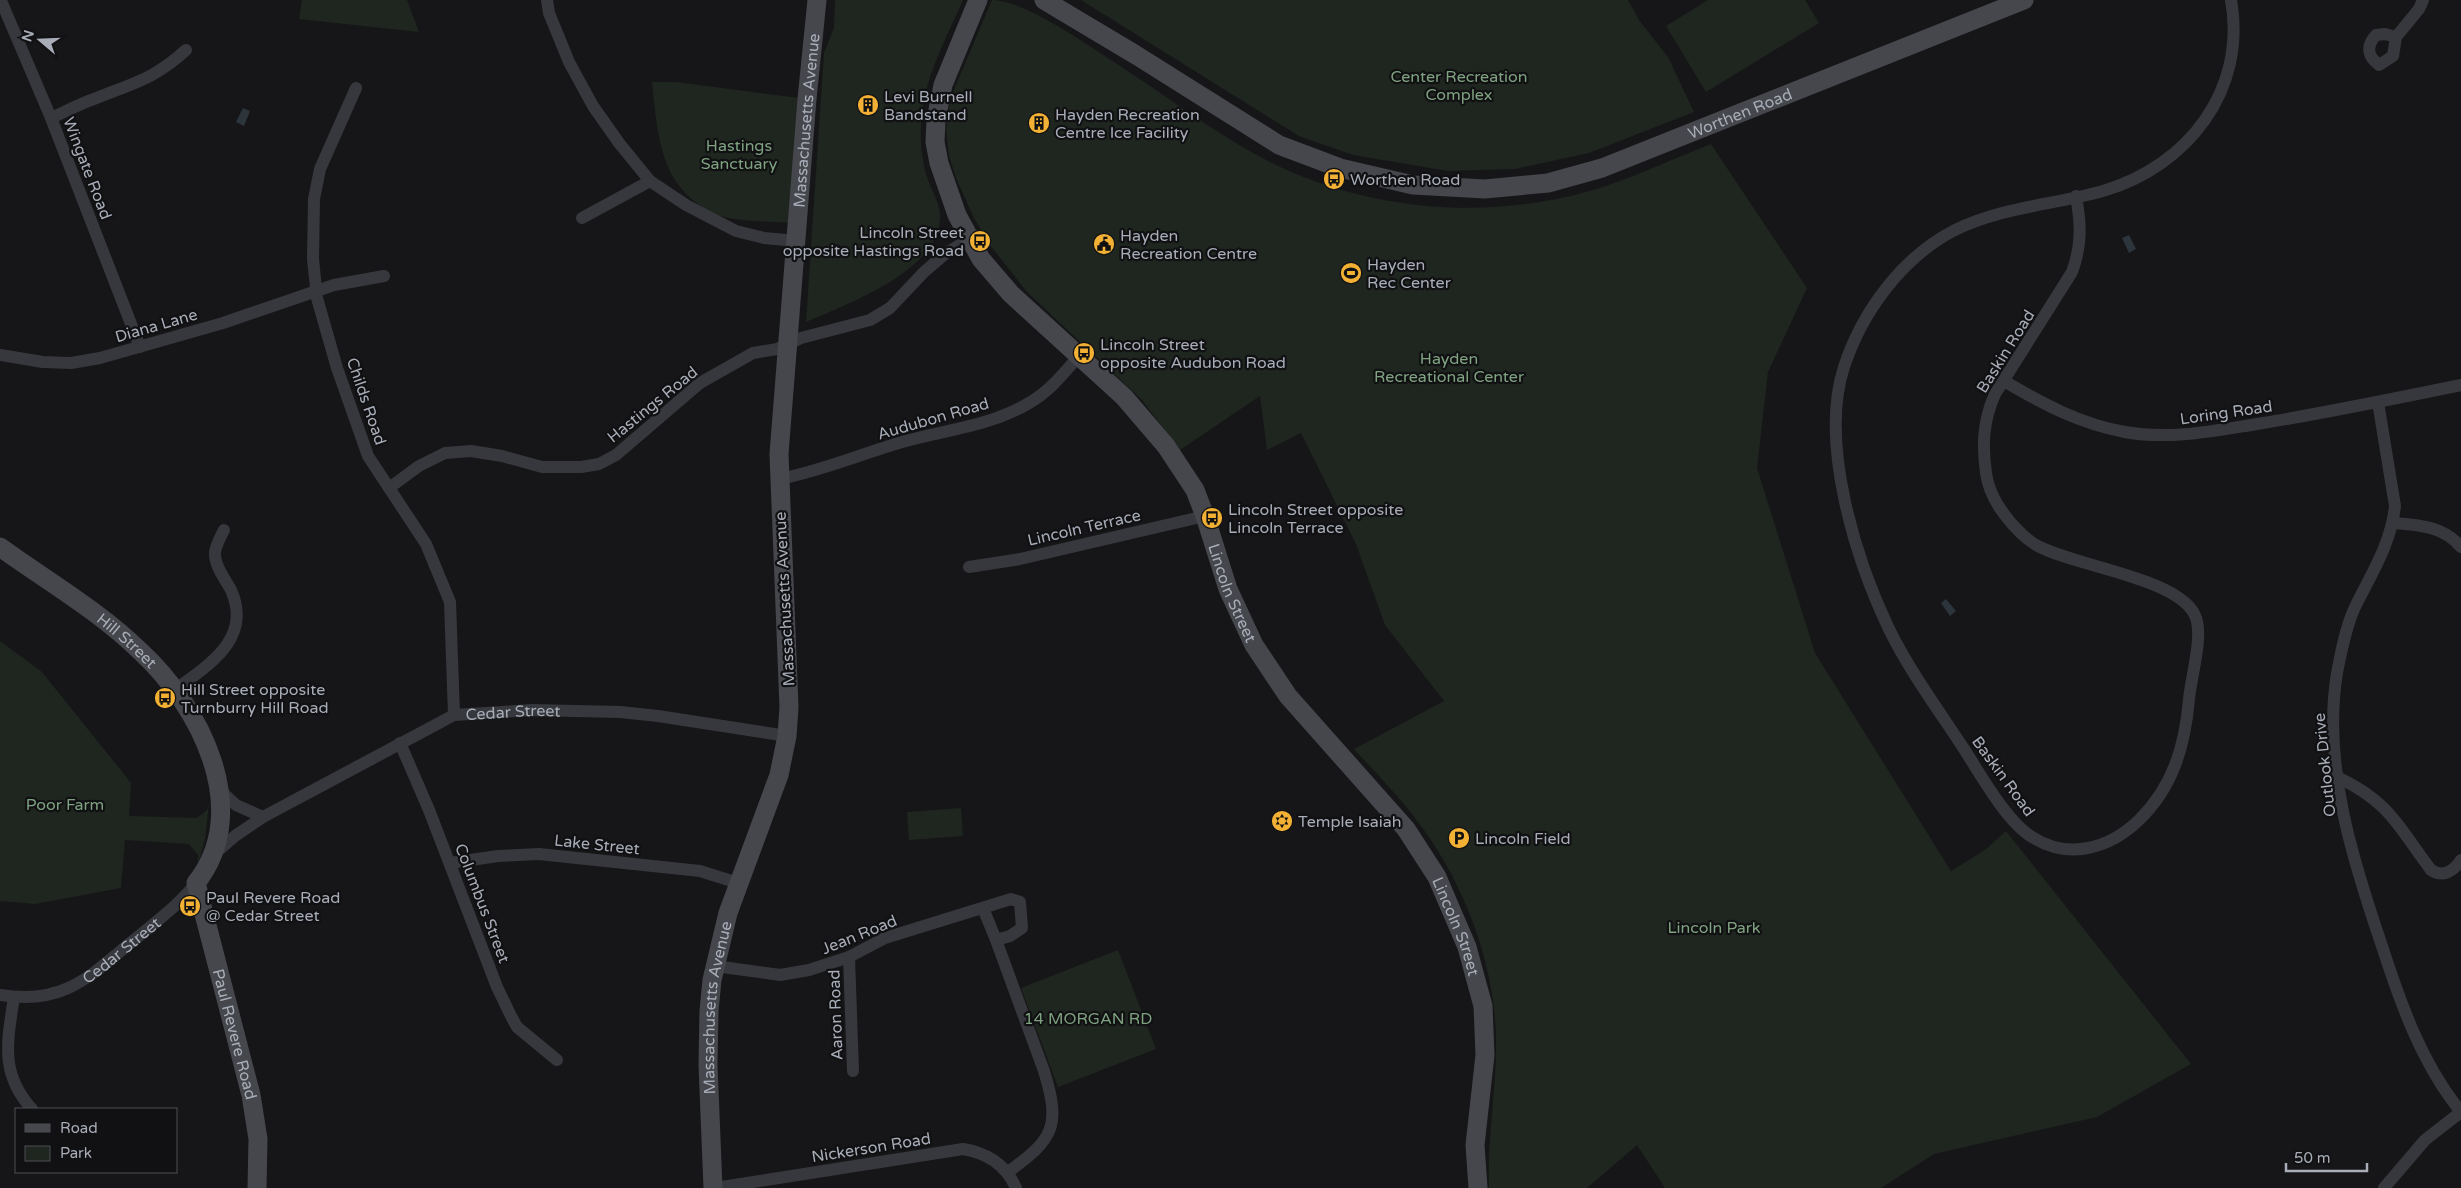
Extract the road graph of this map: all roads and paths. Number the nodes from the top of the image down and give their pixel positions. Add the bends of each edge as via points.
1 (547, 0) edge
2 (817, 0) edge
3 (978, 0) edge
4 (1044, 0) edge
5 (2024, 0) edge
6 (2231, 0) edge
7 (2423, 0) edge
8 (2, 3) dead end
9 (2396, 37) dead end
10 (186, 50) dead end
11 (356, 88) dead end
12 (51, 118) junction
13 (650, 181) junction
14 (2076, 196) junction
15 (582, 218) dead end
16 (968, 239) junction
17 (797, 241) junction
18 (384, 276) dead end
19 (316, 292) junction
20 (788, 344) junction
21 (140, 347) junction
22 (0, 355) edge
23 (1078, 357) junction
24 (2004, 381) junction
25 (2461, 385) edge
26 (2378, 402) junction
27 (778, 479) junction
28 (389, 488) junction
29 (1206, 516) junction
30 (2394, 523) junction
31 (224, 530) dead end
32 (2461, 547) edge
33 (0, 548) edge
34 (969, 568) dead end
35 (175, 690) junction
36 (454, 714) junction
37 (787, 736) junction
38 (400, 742) junction
39 (2339, 778) junction
40 (219, 789) junction
41 (263, 817) junction
42 (212, 856) junction
43 (2461, 860) edge
44 (450, 864) junction
45 (196, 883) junction
46 (738, 883) junction
47 (984, 908) junction
48 (996, 940) junction
49 (849, 958) junction
50 (714, 966) junction
51 (0, 995) edge
52 (14, 997) junction
53 (557, 1060) dead end
54 (852, 1071) dead end
55 (31, 1108) edge
56 (2461, 1112) edge
57 (1008, 1172) junction
58 (257, 1188) edge
59 (714, 1188) edge
60 (1016, 1188) edge
61 (1478, 1188) edge
62 (2384, 1188) edge

1 - 13 street via 569,62 593,106
2 - 17 main road, Massachusetts Avenue
3 - 16 main road, Lincoln Street via 943,85 936,120 939,163
4 - 5 main road, Worthen Road via 1279,145 1340,168 1413,185 1485,189 1548,183 1602,168
6 - 14 street, Baskin Road via 2234,15 2232,52 2218,98 2203,126 2160,164 2102,191
7 - 9 street
8 - 12 street, Wingate Road
10 - 12 street via 148,78
11 - 19 street, Childs Road via 319,177 312,231
12 - 21 street, Wingate Road
13 - 15 street
13 - 17 street via 686,205 736,231
14 - 24 street, Baskin Road via 2081,226 2079,253 2072,272
14 - 24 street, Baskin Road via 1978,220 1946,236 1903,269 1874,306 1854,340 1842,372 1834,424 1836,458 1851,522 1879,605 1902,652 1989,788 2016,823 2032,838 2081,851 2107,842 2135,825 2153,806 2174,771 2184,741 2197,646 2197,619 2186,602 2160,585 2060,556 2032,543 2014,528 1996,504 1987,481 1984,455 1987,412
16 - 20 street, Hastings Road via 945,254 895,303 870,320
16 - 23 main road, Lincoln Street via 1011,294
17 - 20 main road, Massachusetts Avenue
18 - 19 street, Diana Lane via 334,285
19 - 21 street, Diana Lane via 223,324
19 - 28 street, Childs Road via 337,368 368,456
20 - 27 main road, Massachusetts Avenue
20 - 28 street, Hastings Road via 753,353 700,383 616,455 600,464 542,467 471,451 445,453 419,466
21 - 22 street, Diana Lane via 71,363
23 - 27 street, Audubon Road via 1049,390 1018,409 835,465
23 - 29 main road, Lincoln Street via 1124,397 1166,446 1195,490
24 - 26 street, Loring Road via 2038,401 2092,424 2127,432 2178,436
25 - 26 street, Loring Road
26 - 30 street, Outlook Drive via 2395,506
27 - 37 main road, Massachusetts Avenue via 789,707
28 - 36 street, Childs Road via 426,544 450,602
29 - 34 street, Lincoln Terrace
29 - 61 main road, Lincoln Street via 1228,589 1254,645 1288,696 1406,829 1437,877 1467,947 1483,1006 1485,1045 1475,1145
30 - 32 street via 2439,530
30 - 39 street, Outlook Drive via 2378,566 2354,609 2338,672 2334,714
31 - 35 street via 215,552 220,572 237,608 235,627 221,654
33 - 35 main road, Hill Street via 123,636 150,660
35 - 40 main road, Hill Street via 205,744
36 - 37 street, Cedar Street via 537,710 620,712
36 - 38 street, Cedar Street
37 - 46 main road, Massachusetts Avenue via 779,775
38 - 41 street, Cedar Street
38 - 44 street, Columbus Street
39 - 43 street via 2379,802 2399,823 2431,870 2447,873
39 - 56 street, Outlook Drive via 2345,817 2368,906 2391,975 2419,1047
40 - 41 street via 236,805
40 - 42 main road, Hill Street via 219,820
41 - 42 street, Cedar Street
42 - 45 main road, Cedar Street
44 - 46 street, Lake Street via 498,856 539,854 700,871
44 - 53 street, Columbus Street via 497,987 517,1027
45 - 52 street, Cedar Street via 164,916 84,981 41,997
45 - 58 main road, Paul Revere Road via 251,1094 258,1139
46 - 50 main road, Massachusetts Avenue
47 - 48 street
47 - 48 street, Jean Road via 1011,899 1020,902 1022,928
47 - 49 street, Jean Road via 885,938
48 - 57 street via 1044,1070 1052,1112 1050,1129 1038,1149
49 - 50 street, Jean Road via 780,975
49 - 54 street, Aaron Road
50 - 59 main road, Massachusetts Avenue via 708,1059
51 - 52 street, Cedar Street
52 - 55 street via 5,1052 7,1072 18,1096
56 - 62 street via 2425,1140
57 - 59 street, Nickerson Road via 984,1154 963,1149
57 - 60 street, Nickerson Road

